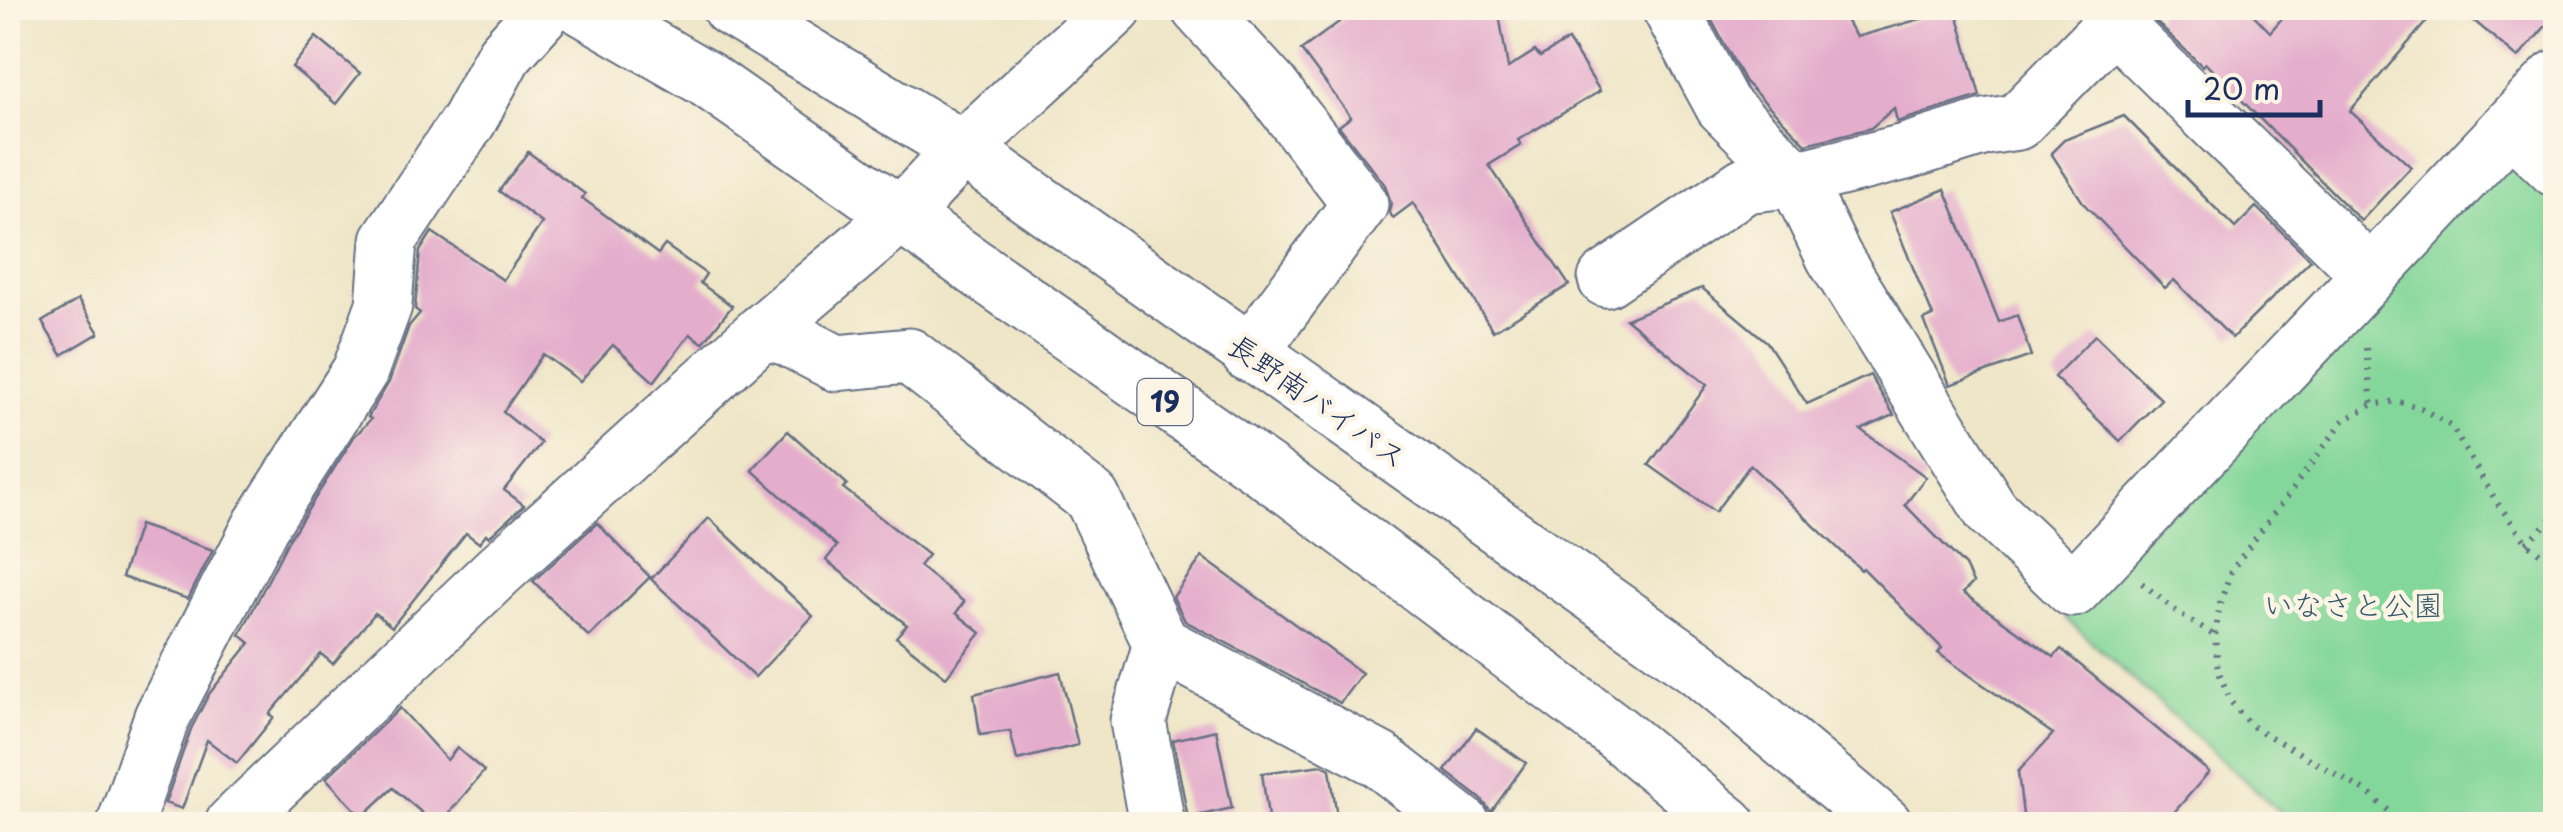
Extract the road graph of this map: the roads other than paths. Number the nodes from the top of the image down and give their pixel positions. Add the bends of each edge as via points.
1 (546, 8) edge
2 (583, 8) edge
3 (730, 8) edge
4 (1115, 8) edge
5 (1199, 8) edge
6 (1670, 8) edge
7 (2122, 16) edge
8 (2556, 78) edge
9 (2512, 126) junction
10 (963, 149) junction
11 (2556, 169) edge
12 (1796, 179) junction
13 (902, 214) junction
14 (2369, 273) junction
15 (1606, 279) dead end
16 (762, 332) junction
17 (1249, 354) junction
18 (1161, 644) junction
19 (261, 816) edge
20 (124, 824) edge
21 (1157, 824) edge
22 (1462, 824) edge
23 (1728, 824) edge
24 (1884, 824) edge

1 - 20 main road via 504,56 389,240 384,305 360,371 261,525 162,718
2 - 13 main road, 19 via 706,79
3 - 10 main road, 長野南バイパス
4 - 10 main road
5 - 17 main road via 1270,86 1360,204
6 - 12 main road via 1723,106
7 - 12 main road via 2017,122
7 - 14 main road
8 - 9 main road
9 - 11 main road
9 - 14 main road
10 - 13 main road
10 - 17 main road, 長野南バイパス
12 - 14 main road via 1834,256 1991,511 2073,589
12 - 15 main road via 1745,185
13 - 16 main road
13 - 23 main road, 19 via 1293,490
16 - 18 main road via 836,363 908,356 1092,498
16 - 19 main road via 498,572
17 - 24 main road, 長野南バイパス via 1698,668
18 - 21 main road via 1138,721
18 - 22 main road via 1380,760

